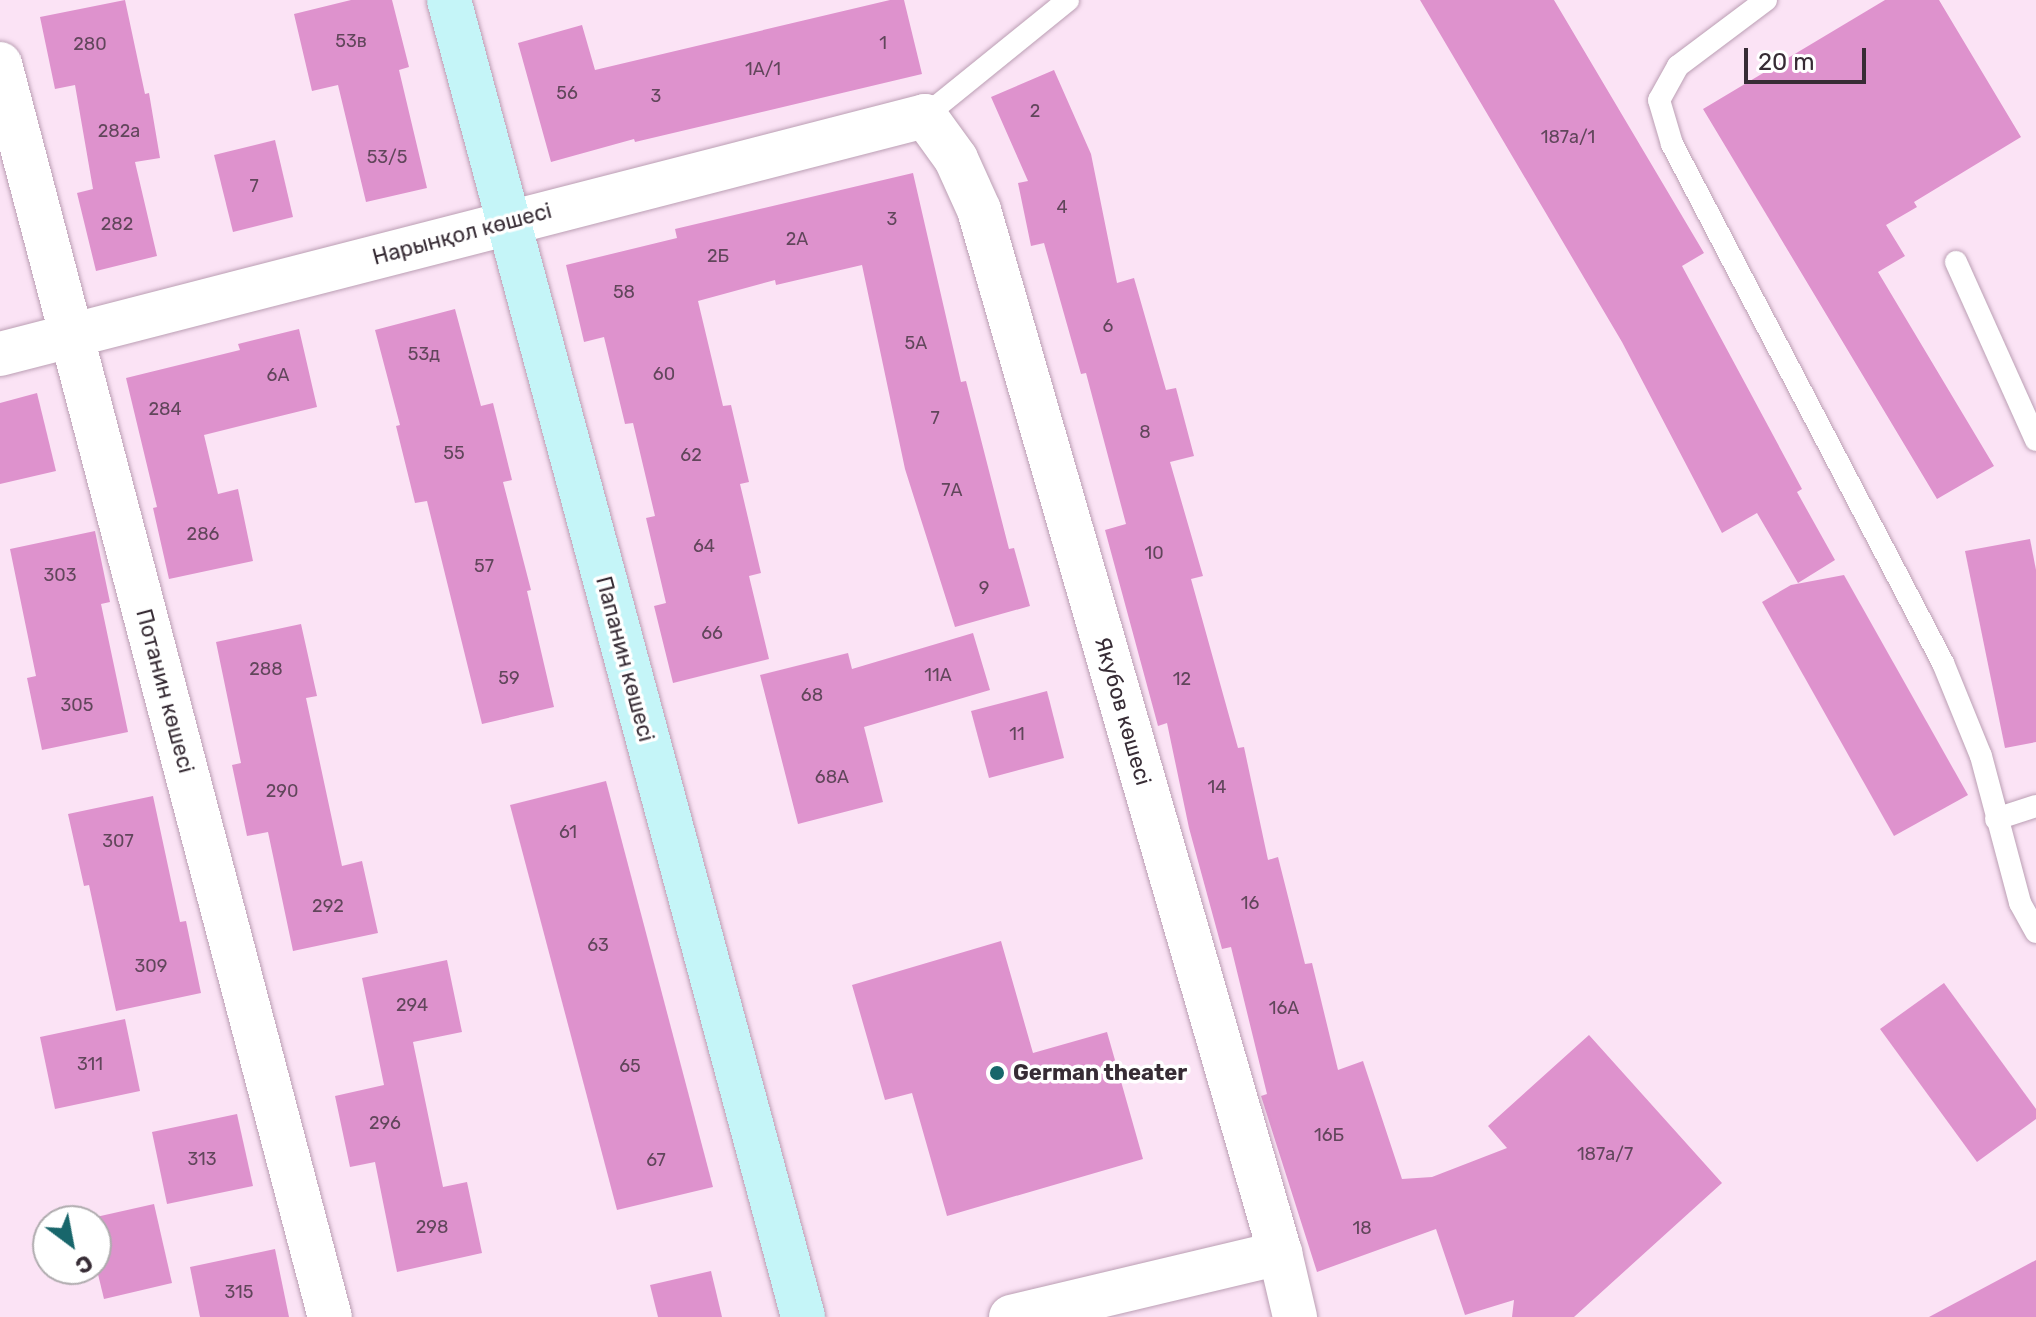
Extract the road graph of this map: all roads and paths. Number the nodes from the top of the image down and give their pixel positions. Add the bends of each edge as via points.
1 (449, 0) edge
2 (1068, 0) edge
3 (1766, 0) edge
4 (0, 64) edge
5 (925, 116) junction
6 (507, 222) junction
7 (1956, 262) dead end
8 (72, 337) junction
9 (0, 354) edge
10 (2036, 440) edge
11 (2036, 806) edge
12 (1996, 819) junction
13 (2036, 932) edge
14 (1280, 1253) junction
15 (330, 1317) edge
16 (803, 1317) edge
17 (1011, 1317) edge
18 (1295, 1317) edge

1 - 6 main road, Папанин көшесі
2 - 5 lane
3 - 12 lane via 1678,66 1659,100 1672,144 1943,663 1981,756
4 - 8 street, Потанин көшесі
5 - 6 street, Нарынқол көшесі
5 - 14 street, Якубов көшесі via 956,159 979,210
6 - 8 street, Нарынқол көшесі
6 - 16 main road, Папанин көшесі
7 - 10 lane
8 - 9 street, Нарынқол көшесі
8 - 15 street, Потанин көшесі
11 - 12 lane
12 - 13 lane via 2020,903
14 - 17 street
14 - 18 street, Якубов көшесі

